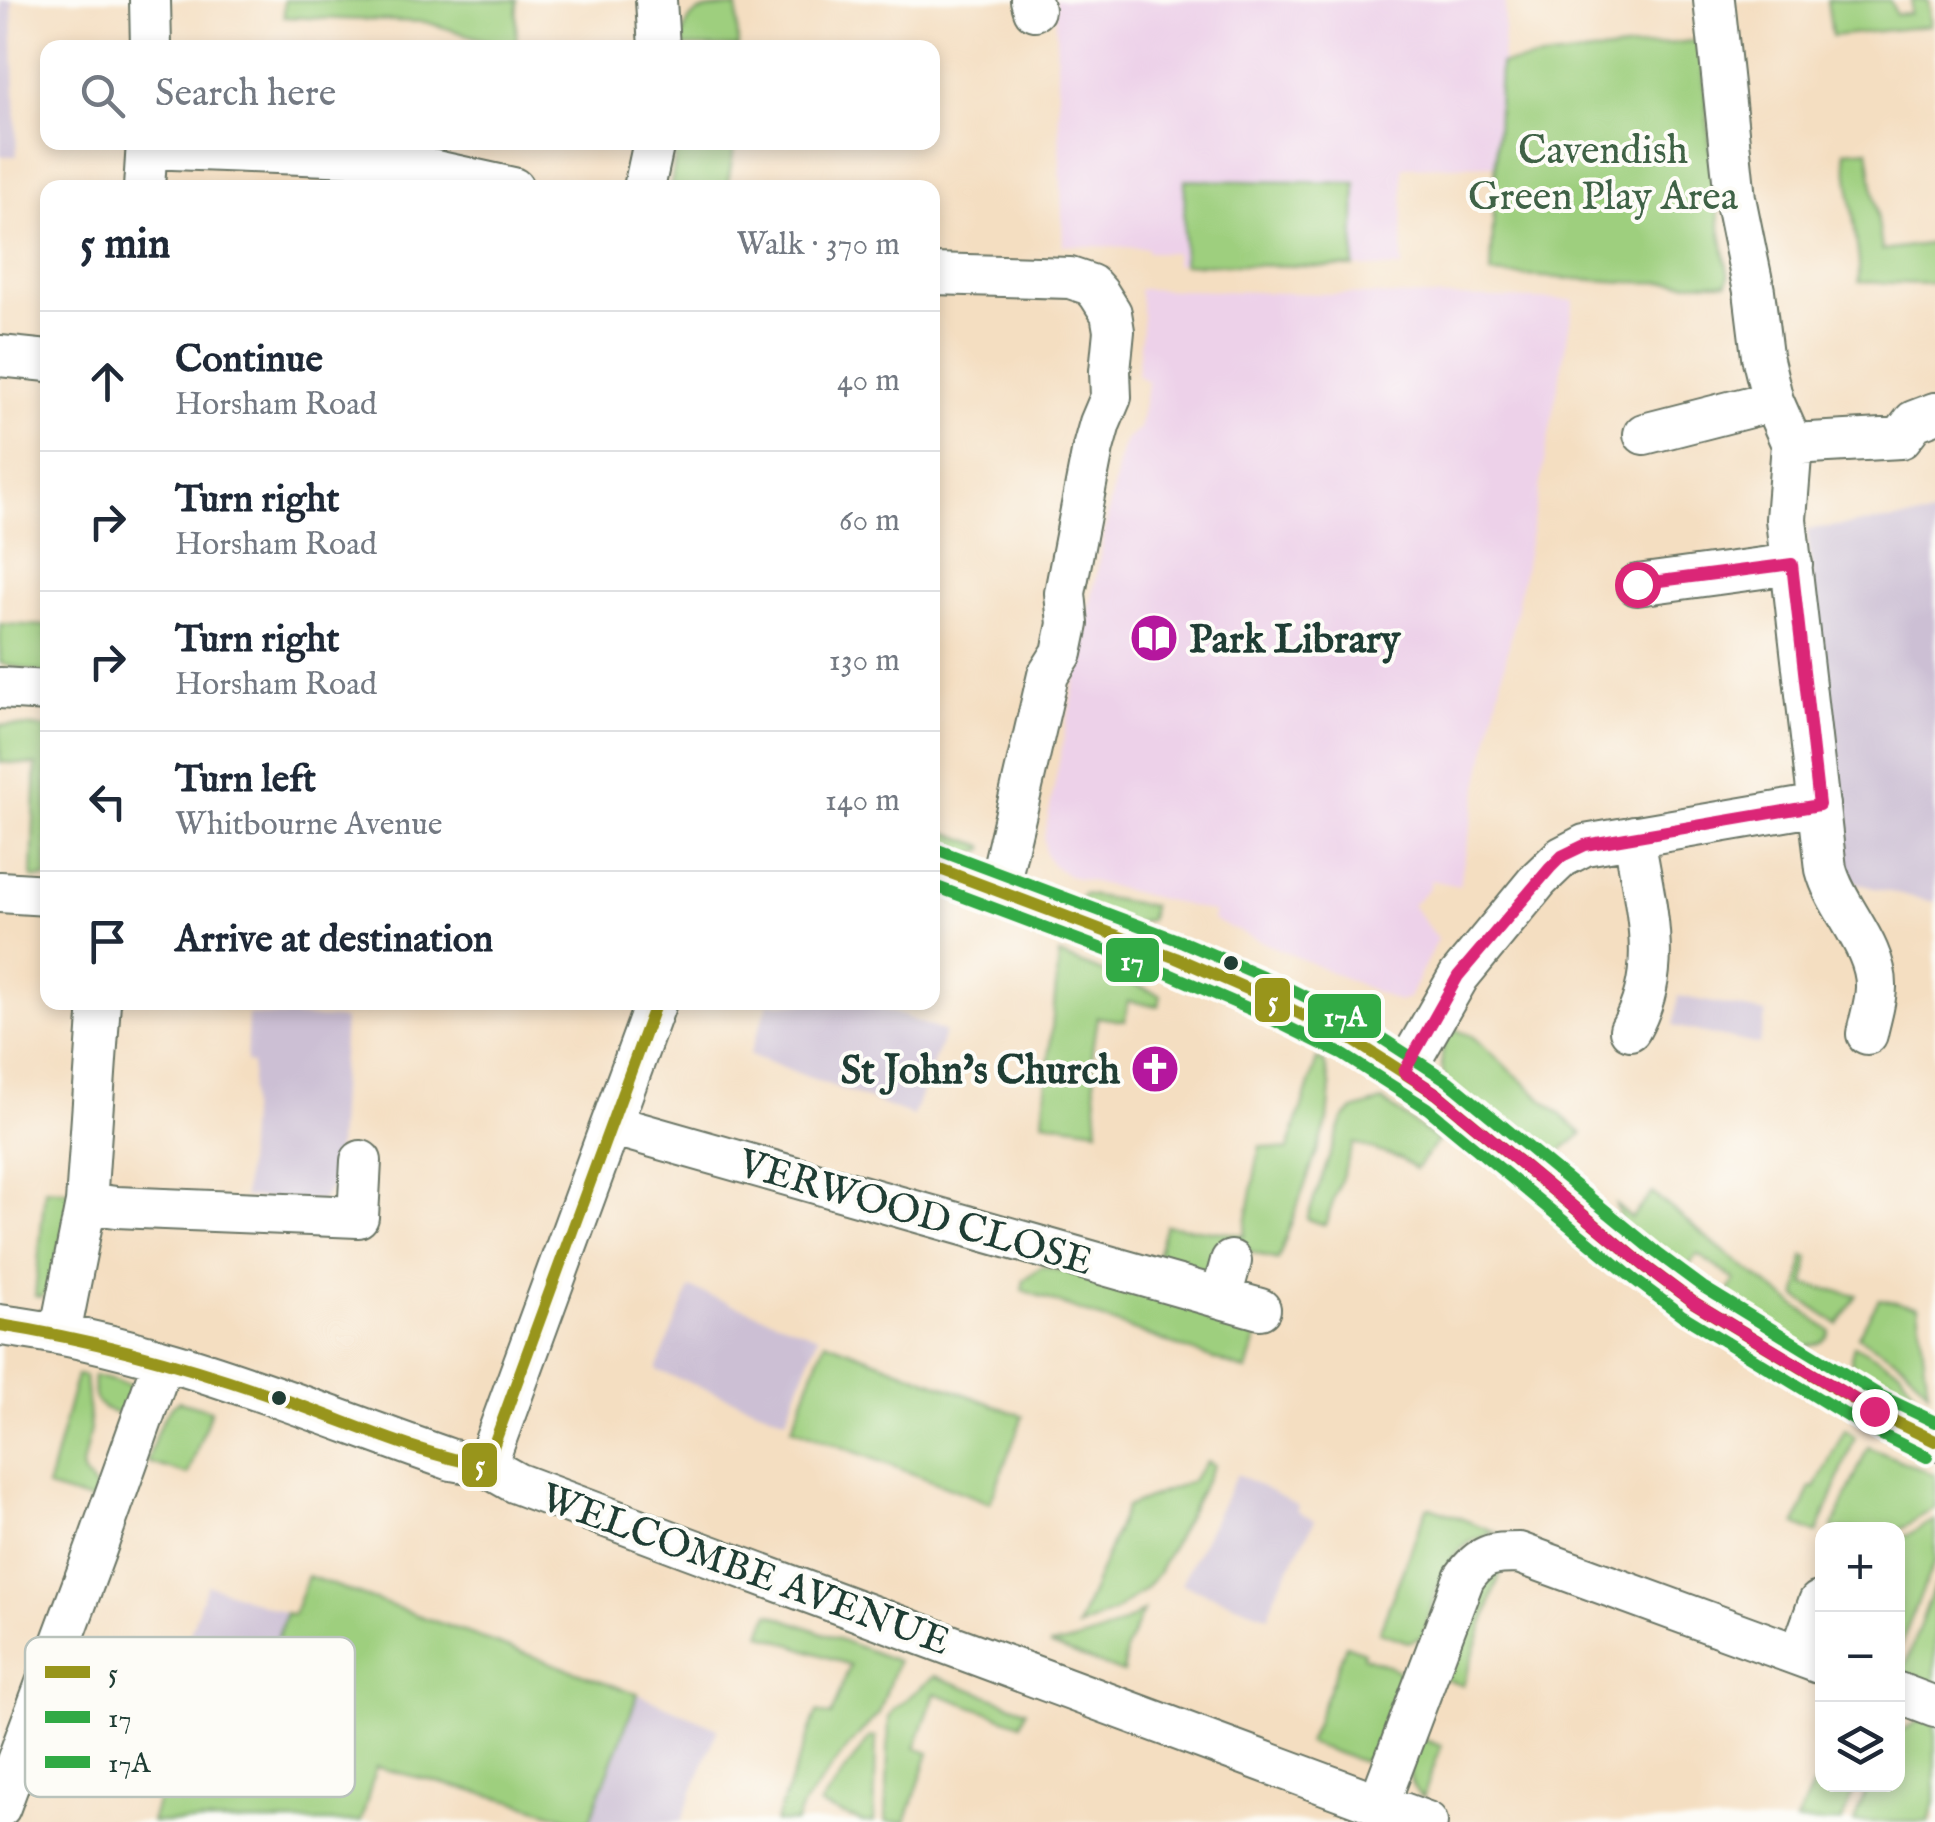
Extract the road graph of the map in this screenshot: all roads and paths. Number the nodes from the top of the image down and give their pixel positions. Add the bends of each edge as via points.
1 (150, 0) edge
2 (656, 0) edge
3 (1714, 0) edge
4 (150, 40) edge
5 (658, 40) edge
6 (652, 150) edge
7 (146, 159) edge
8 (477, 180) edge
9 (646, 180) edge
10 (940, 274) edge
11 (0, 356) edge
12 (40, 360) edge
13 (1773, 402) junction
14 (1935, 413) edge
15 (1644, 434) dead end
16 (1792, 444) junction
17 (1792, 564) junction
18 (1637, 584) dead end
19 (0, 688) edge
20 (40, 690) edge
21 (1819, 805) junction
22 (1634, 836) junction
23 (940, 869) edge
24 (998, 890) junction
25 (0, 892) edge
26 (40, 894) edge
27 (99, 1010) edge
28 (653, 1010) edge
29 (1630, 1030) dead end
30 (1867, 1034) dead end
31 (1404, 1072) junction
32 (611, 1124) junction
33 (360, 1161) dead end
34 (86, 1203) junction
35 (1260, 1309) dead end
36 (0, 1325) edge
37 (60, 1334) junction
38 (163, 1361) junction
39 (1935, 1442) edge
40 (486, 1466) junction
41 (1818, 1612) edge
42 (64, 1637) edge
43 (1811, 1660) edge
44 (1905, 1696) edge
45 (1935, 1707) edge
46 (25, 1740) edge
47 (1379, 1803) junction
48 (0, 1807) edge
49 (1427, 1822) edge

1 - 4 street
2 - 5 street
3 - 13 street via 1734,198
6 - 9 street
7 - 8 street via 354,156
10 - 24 street via 1070,278 1090,286 1108,306 1114,331 1111,397 1087,481 1062,653 1048,674
11 - 12 street
13 - 15 street
13 - 16 street
14 - 16 street via 1914,421 1901,438
16 - 17 street via 1786,520
17 - 18 street
17 - 21 street
19 - 20 street
21 - 22 street
21 - 30 street via 1828,875 1873,966
22 - 29 street via 1652,956 1644,1002
22 - 31 street via 1585,845 1550,868 1458,976
23 - 24 street
24 - 31 street via 1239,984
25 - 26 street
27 - 34 street
28 - 32 street
31 - 39 street via 1693,1302
32 - 35 street, VERWOOD CLOSE via 1226,1279
32 - 40 street
33 - 34 street via 358,1217
34 - 37 street
36 - 37 street, WELCOMBE AVENUE
37 - 38 street, WELCOMBE AVENUE
38 - 40 street, WELCOMBE AVENUE via 456,1462
38 - 42 street
40 - 47 street, WELCOMBE AVENUE via 706,1555
41 - 43 street
43 - 47 street via 1519,1553 1497,1553 1476,1560 1464,1578
44 - 45 street
46 - 48 street
47 - 49 street, WELCOMBE AVENUE

